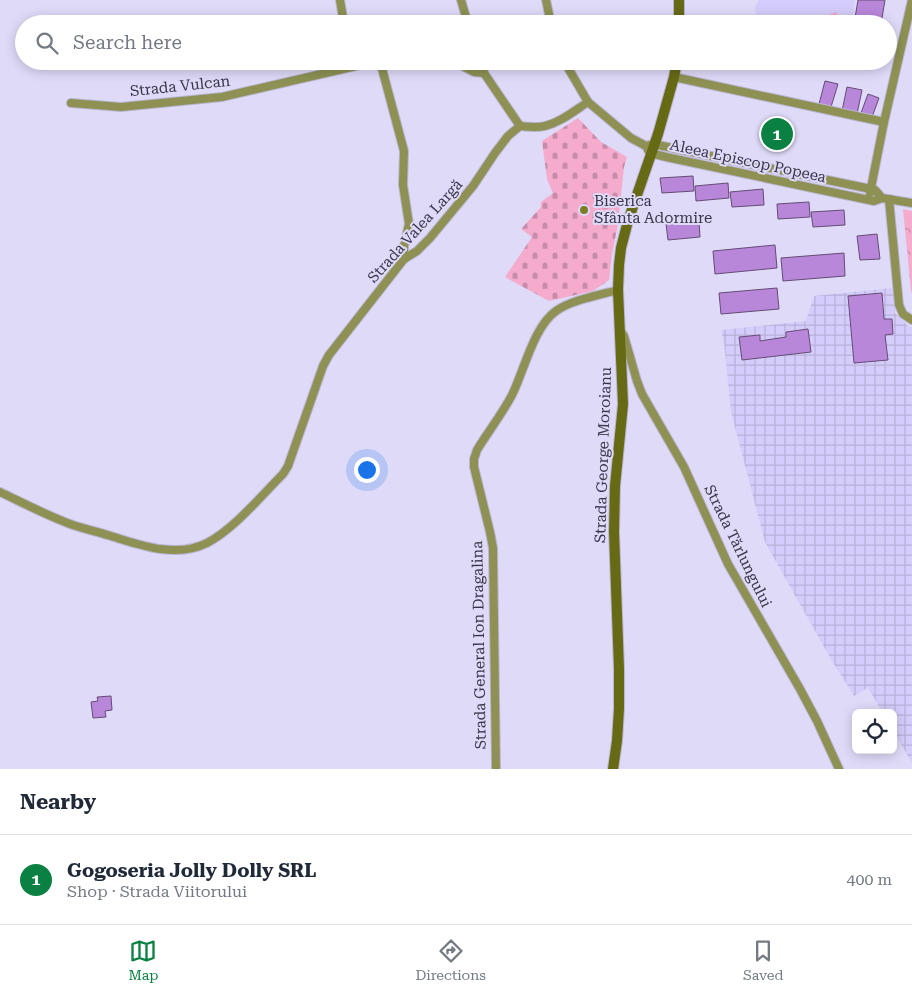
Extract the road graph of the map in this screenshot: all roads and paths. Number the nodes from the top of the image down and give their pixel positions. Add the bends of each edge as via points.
1 (340, 0) edge
2 (461, 0) edge
3 (546, 0) edge
4 (679, 0) edge
5 (912, 0) edge
6 (342, 15) edge
7 (465, 15) edge
8 (549, 15) edge
9 (679, 15) edge
10 (897, 65) edge
11 (328, 70) edge
12 (382, 70) edge
13 (470, 70) edge
14 (483, 70) edge
15 (569, 70) edge
16 (675, 70) edge
17 (896, 70) edge
18 (484, 73) junction
19 (674, 77) junction
20 (588, 102) junction
21 (71, 103) dead end
22 (884, 122) junction
23 (520, 126) junction
24 (651, 148) junction
25 (871, 190) junction
26 (886, 198) junction
27 (869, 200) junction
28 (912, 204) edge
29 (404, 258) junction
30 (618, 290) junction
31 (912, 320) edge
32 (621, 333) junction
33 (0, 492) edge
34 (496, 769) edge
35 (613, 769) edge
36 (839, 769) edge

1 - 6 street
2 - 7 street
3 - 8 street
4 - 9 main road
5 - 10 street
11 - 21 street, Strada Vulcan via 222,97 121,106
12 - 29 street via 404,151 403,185 409,224
13 - 18 street
14 - 18 street
15 - 20 street
16 - 19 main road, Strada George Moroianu
17 - 22 street
18 - 23 street
19 - 22 street
19 - 24 main road, Strada George Moroianu
20 - 23 street via 552,124
20 - 24 street via 631,138
22 - 25 street
23 - 29 street, Strada Valea Largă via 508,136 474,186 430,238
24 - 25 street, Aleea Episcop Popeea
24 - 27 street, Aleea Episcop Popeea via 675,160
24 - 30 main road, Strada George Moroianu via 624,236
25 - 26 street, Aleea Episcop Popeea
25 - 27 street
26 - 27 street, Aleea Episcop Popeea
26 - 28 street, Aleea Episcop Popeea
26 - 31 street via 899,305
29 - 33 street, Strada Valea Largă via 325,361 283,474 220,536 206,544 184,549 153,549 70,524
30 - 32 main road, Strada George Moroianu
30 - 34 street, Strada General Ion Dragalina via 563,307 550,316 542,326 511,397 474,458 493,548
32 - 35 main road, Strada George Moroianu via 623,404 614,532 620,709
32 - 36 street, Strada Tărlungului via 642,394 684,467 728,564 817,721

